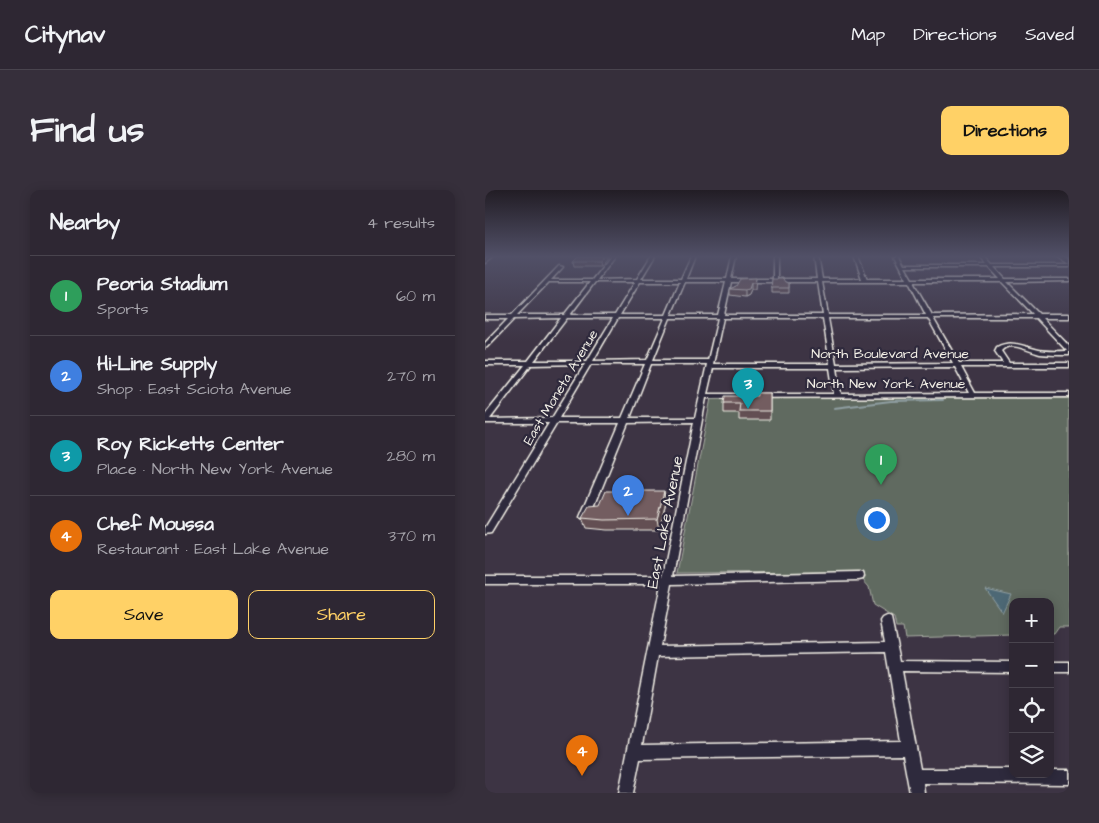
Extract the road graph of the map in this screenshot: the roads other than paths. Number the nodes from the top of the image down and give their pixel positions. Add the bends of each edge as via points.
1 (544, 284) edge
2 (591, 284) edge
3 (636, 284) edge
4 (682, 284) edge
5 (727, 284) edge
6 (821, 284) edge
7 (912, 284) edge
8 (1007, 284) edge
9 (514, 316) junction
10 (617, 316) junction
11 (669, 316) junction
12 (721, 316) junction
13 (826, 316) junction
14 (930, 316) junction
15 (1038, 316) junction
16 (1069, 316) edge
17 (485, 317) edge
18 (566, 317) junction
19 (1010, 336) dead end
20 (485, 346) edge
21 (1017, 346) junction
22 (1069, 351) edge
23 (530, 362) junction
24 (591, 362) junction
25 (651, 362) junction
26 (485, 363) edge
27 (711, 364) junction
28 (957, 365) junction
29 (1007, 365) junction
30 (1069, 365) edge
31 (834, 366) junction
32 (838, 395) junction
33 (973, 395) junction
34 (1069, 395) edge
35 (704, 396) junction
36 (625, 420) junction
37 (698, 420) junction
38 (485, 421) edge
39 (555, 421) junction
40 (585, 517) edge
41 (487, 531) edge
42 (859, 576) dead end
43 (485, 580) edge
44 (668, 580) junction
45 (887, 621) dead end
46 (891, 647) junction
47 (654, 651) junction
48 (895, 666) junction
49 (1009, 667) edge
50 (1054, 667) edge
51 (1069, 667) edge
52 (910, 748) junction
53 (635, 752) junction
54 (914, 776) junction
55 (1069, 777) edge
56 (626, 793) edge
57 (917, 793) edge

1 - 9 street
2 - 18 street
3 - 10 street, East Moneta Avenue
4 - 11 street
5 - 12 street, East Lake Avenue
6 - 13 street
7 - 14 street
8 - 15 street
9 - 17 street
9 - 18 street
9 - 20 street
10 - 11 street
10 - 18 street
10 - 24 street, East Moneta Avenue
11 - 12 street
11 - 25 street
12 - 13 street
12 - 27 street, East Lake Avenue
13 - 14 street
13 - 31 street
14 - 15 street
14 - 28 street
15 - 16 street
15 - 22 street
18 - 23 street
19 - 21 street
21 - 22 street via 1039,352
21 - 29 street via 1003,345 998,349
23 - 24 street, North Boulevard Avenue
23 - 26 street, North Boulevard Avenue
23 - 38 street
24 - 25 street, North Boulevard Avenue
24 - 39 street, East Moneta Avenue
25 - 27 street, North Boulevard Avenue
25 - 36 street
27 - 31 street, North Boulevard Avenue
27 - 35 street, East Lake Avenue
28 - 29 street, North Boulevard Avenue
28 - 31 street, North Boulevard Avenue
28 - 33 street
29 - 30 street, North Boulevard Avenue
31 - 32 street
32 - 33 street, North New York Avenue
32 - 35 street, North New York Avenue
33 - 34 street, North New York Avenue
35 - 37 street, East Lake Avenue
36 - 37 street
36 - 39 street
36 - 40 street
37 - 44 street, East Lake Avenue
38 - 39 street
39 - 41 street, East Moneta Avenue
42 - 44 street
43 - 44 street
44 - 47 street, East Lake Avenue
45 - 46 street
46 - 47 street
46 - 48 street
47 - 53 street, East Lake Avenue
48 - 49 street
48 - 52 street
50 - 51 street
52 - 53 street
52 - 54 street
53 - 56 street, East Lake Avenue
54 - 55 street
54 - 57 street

